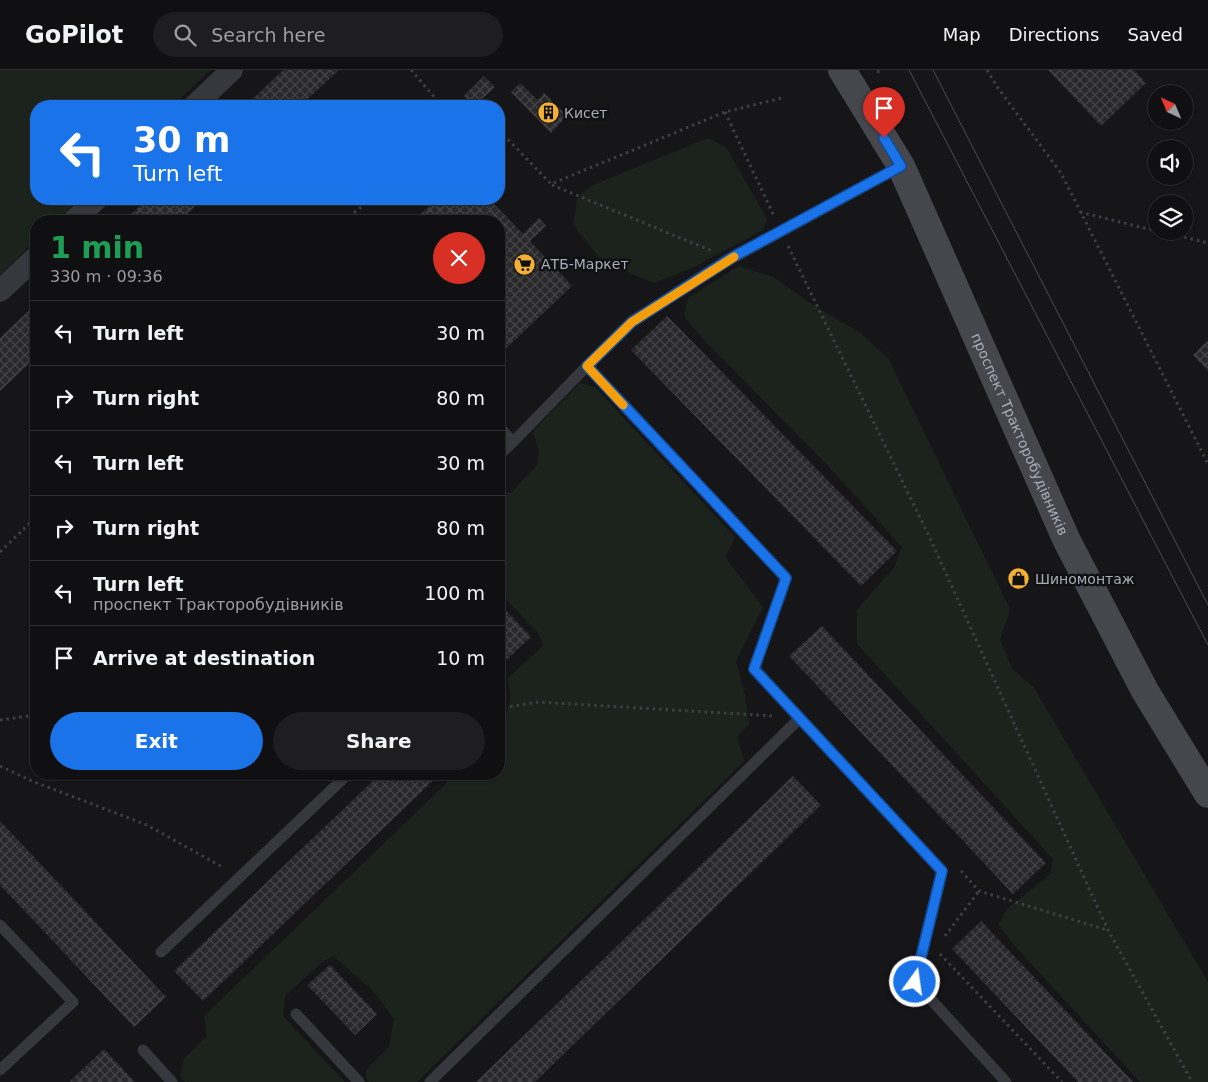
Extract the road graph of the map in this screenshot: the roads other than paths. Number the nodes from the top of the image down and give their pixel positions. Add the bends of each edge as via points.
1 (232, 70) edge
2 (842, 70) edge
3 (200, 100) edge
4 (901, 166) junction
5 (90, 205) edge
6 (80, 215) edge
7 (30, 263) edge
8 (0, 291) edge
9 (587, 366) junction
10 (505, 433) edge
11 (513, 442) junction
12 (505, 449) edge
13 (800, 718) junction
14 (342, 780) edge
15 (1208, 794) edge
16 (0, 925) edge
17 (161, 952) dead end
18 (296, 1014) dead end
19 (143, 1050) dead end
20 (0, 1070) edge
21 (172, 1082) edge
22 (359, 1082) edge
23 (430, 1082) edge
24 (1006, 1082) edge

1 - 3 street
2 - 4 main road, проспект Тракторобудівників
4 - 9 lane via 731,258 632,322
4 - 15 main road, проспект Тракторобудівників via 1067,541 1145,691
5 - 6 street
7 - 8 street
9 - 11 lane
9 - 13 lane via 786,578 754,669
10 - 11 lane
11 - 12 lane
13 - 23 lane
13 - 24 lane via 942,871 915,982
14 - 17 lane
16 - 20 lane via 73,1002
18 - 22 lane
19 - 21 lane

